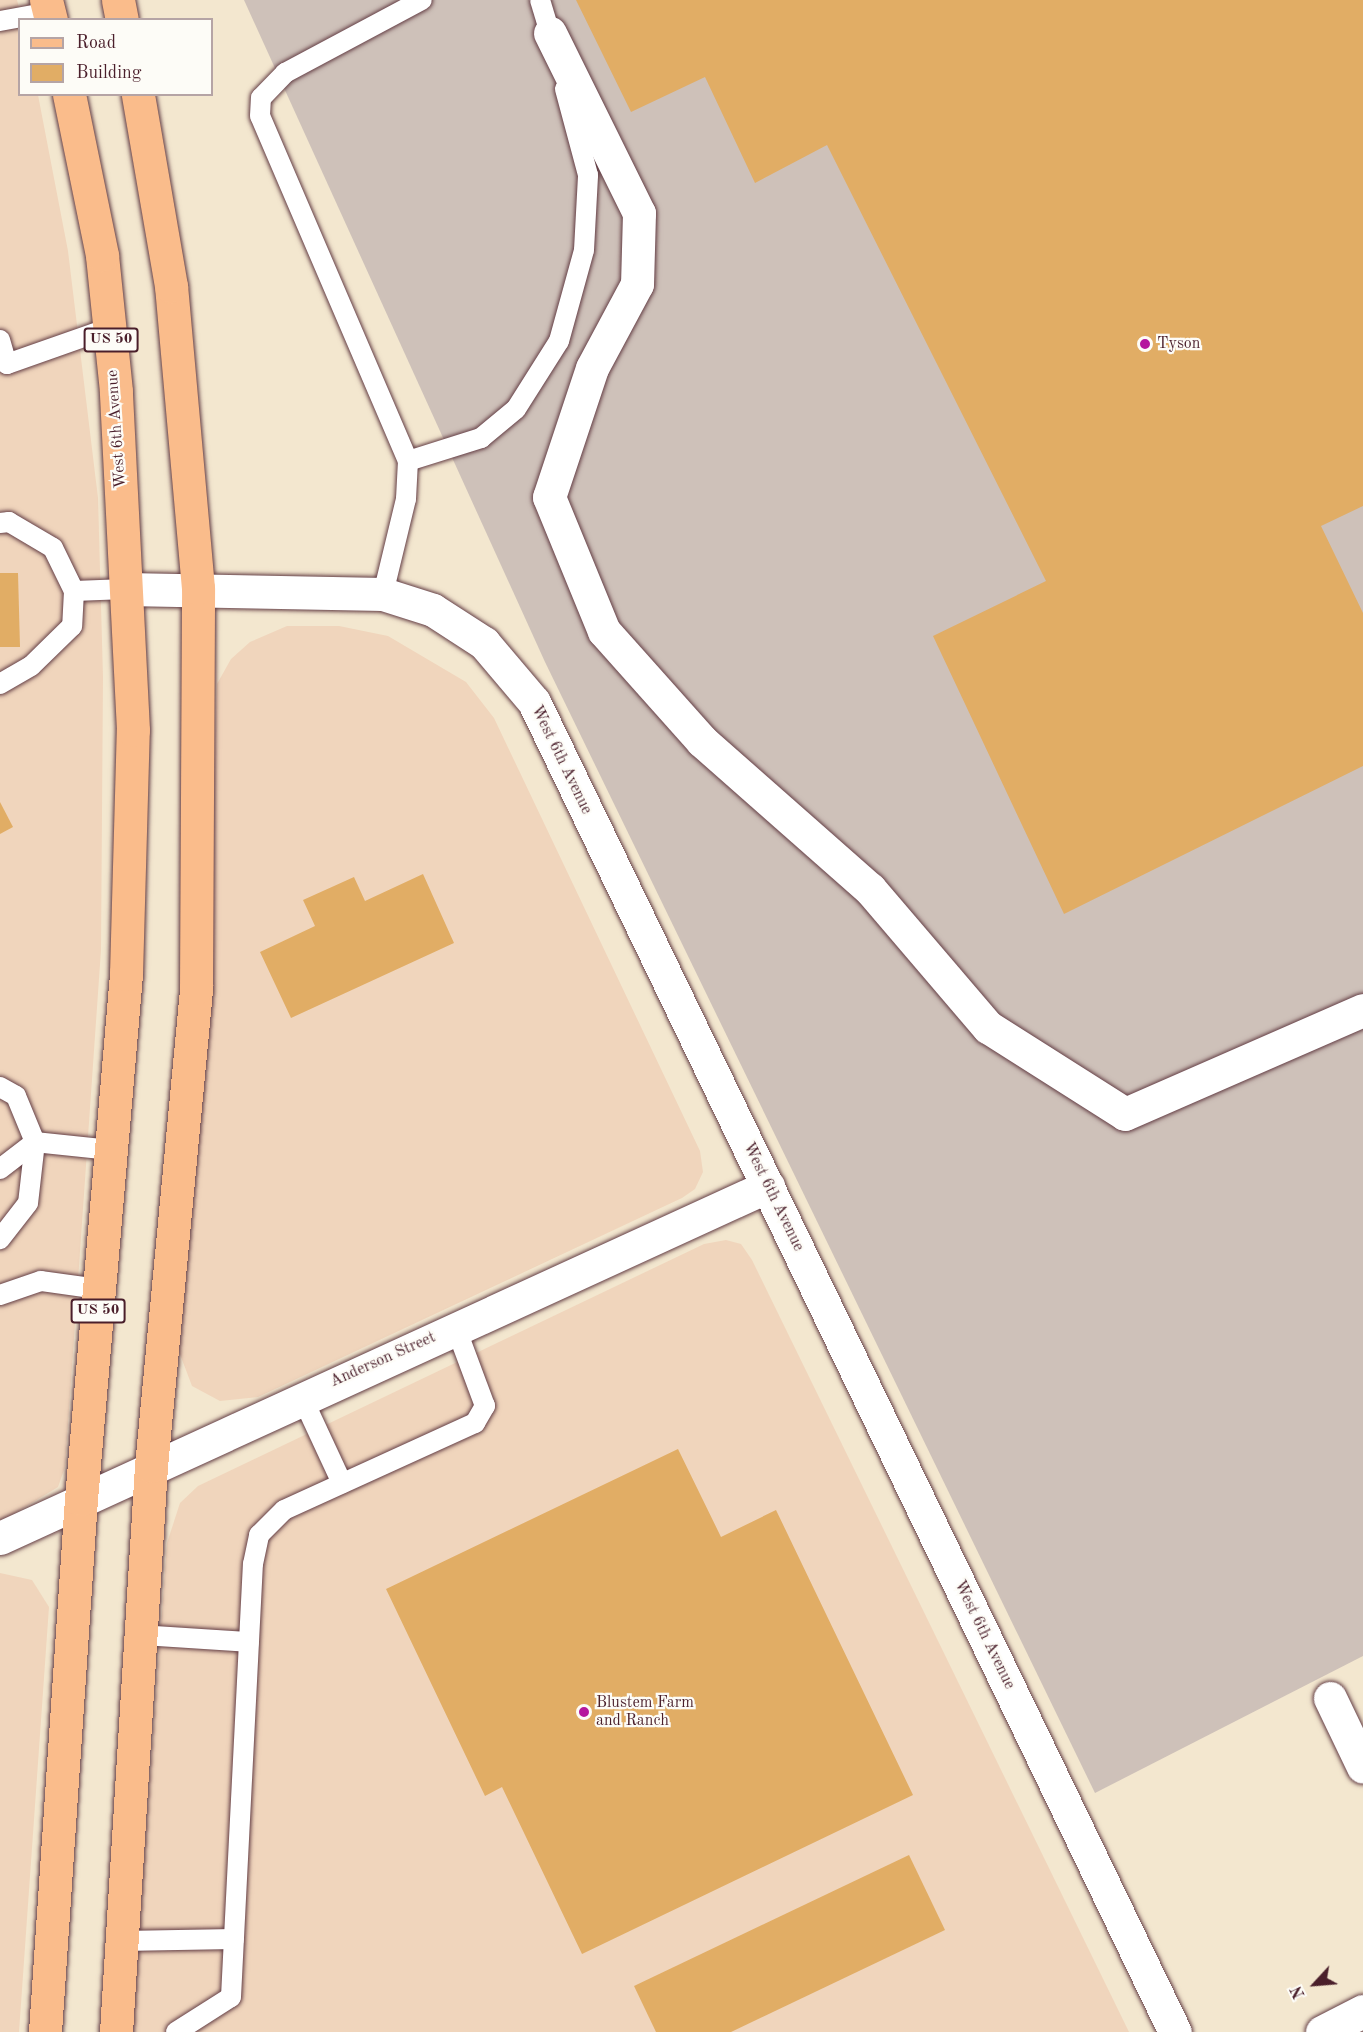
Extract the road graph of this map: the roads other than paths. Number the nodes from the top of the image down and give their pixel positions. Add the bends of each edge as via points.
1 (118, 0) edge
2 (422, 0) edge
3 (540, 0) edge
4 (49, 10) edge
5 (122, 18) edge
6 (0, 21) edge
7 (550, 33) junction
8 (69, 96) edge
9 (138, 96) edge
10 (109, 328) junction
11 (0, 340) edge
12 (3, 366) edge
13 (408, 461) junction
14 (0, 523) edge
15 (198, 588) junction
16 (126, 589) junction
17 (74, 591) junction
18 (383, 594) junction
19 (0, 684) edge
20 (1363, 1010) edge
21 (0, 1087) edge
22 (36, 1142) junction
23 (111, 1150) junction
24 (0, 1169) edge
25 (768, 1186) junction
26 (0, 1239) edge
27 (99, 1289) junction
28 (0, 1295) edge
29 (456, 1328) junction
30 (302, 1397) junction
31 (151, 1466) junction
32 (342, 1483) junction
33 (81, 1500) junction
34 (2, 1533) edge
35 (141, 1635) junction
36 (249, 1642) junction
37 (1330, 1698) dead end
38 (1363, 1767) edge
39 (234, 1939) junction
40 (122, 1941) junction
41 (1363, 2011) edge
42 (45, 2032) edge
43 (116, 2032) edge
44 (176, 2032) edge
45 (1175, 2032) edge
46 (1322, 2032) edge

1 - 5 main road
2 - 13 lane via 285,74 261,98 260,107 302,218
3 - 7 lane
4 - 6 lane
7 - 13 lane via 588,176 584,249 559,341 516,409 481,438
7 - 20 street via 639,213 637,284 592,368 549,497 604,631 702,741 870,889 988,1027 1125,1114
8 - 10 main road, West 6th Avenue / US 50 via 102,255
9 - 15 main road via 171,286
10 - 12 lane
10 - 16 main road, West 6th Avenue / US 50
11 - 12 lane
13 - 18 lane via 406,499
14 - 17 lane via 9,522 53,548
15 - 16 street, West 6th Avenue
15 - 18 street, West 6th Avenue
15 - 31 main road via 196,988
16 - 17 lane
16 - 23 main road, US 50 via 131,788 126,974
17 - 19 lane via 72,626 32,666
18 - 25 street, West 6th Avenue via 433,610 484,643 534,702
21 - 22 lane via 16,1096
22 - 23 lane
22 - 24 lane
22 - 26 lane via 28,1203
23 - 27 main road, US 50
25 - 29 street, Anderson Street
25 - 45 street, West 6th Avenue
27 - 28 lane via 41,1281
27 - 33 main road, US 50
29 - 30 street, Anderson Street
29 - 32 lane via 485,1406 475,1423
30 - 31 street, Anderson Street
30 - 32 lane
31 - 33 street, Anderson Street
31 - 35 main road
32 - 36 lane via 284,1510 259,1535
33 - 34 street, Anderson Street
33 - 42 main road, US 50
35 - 36 lane
35 - 40 main road
36 - 39 lane
37 - 38 street
39 - 40 lane
39 - 44 lane via 231,1997
40 - 43 main road
41 - 46 street

